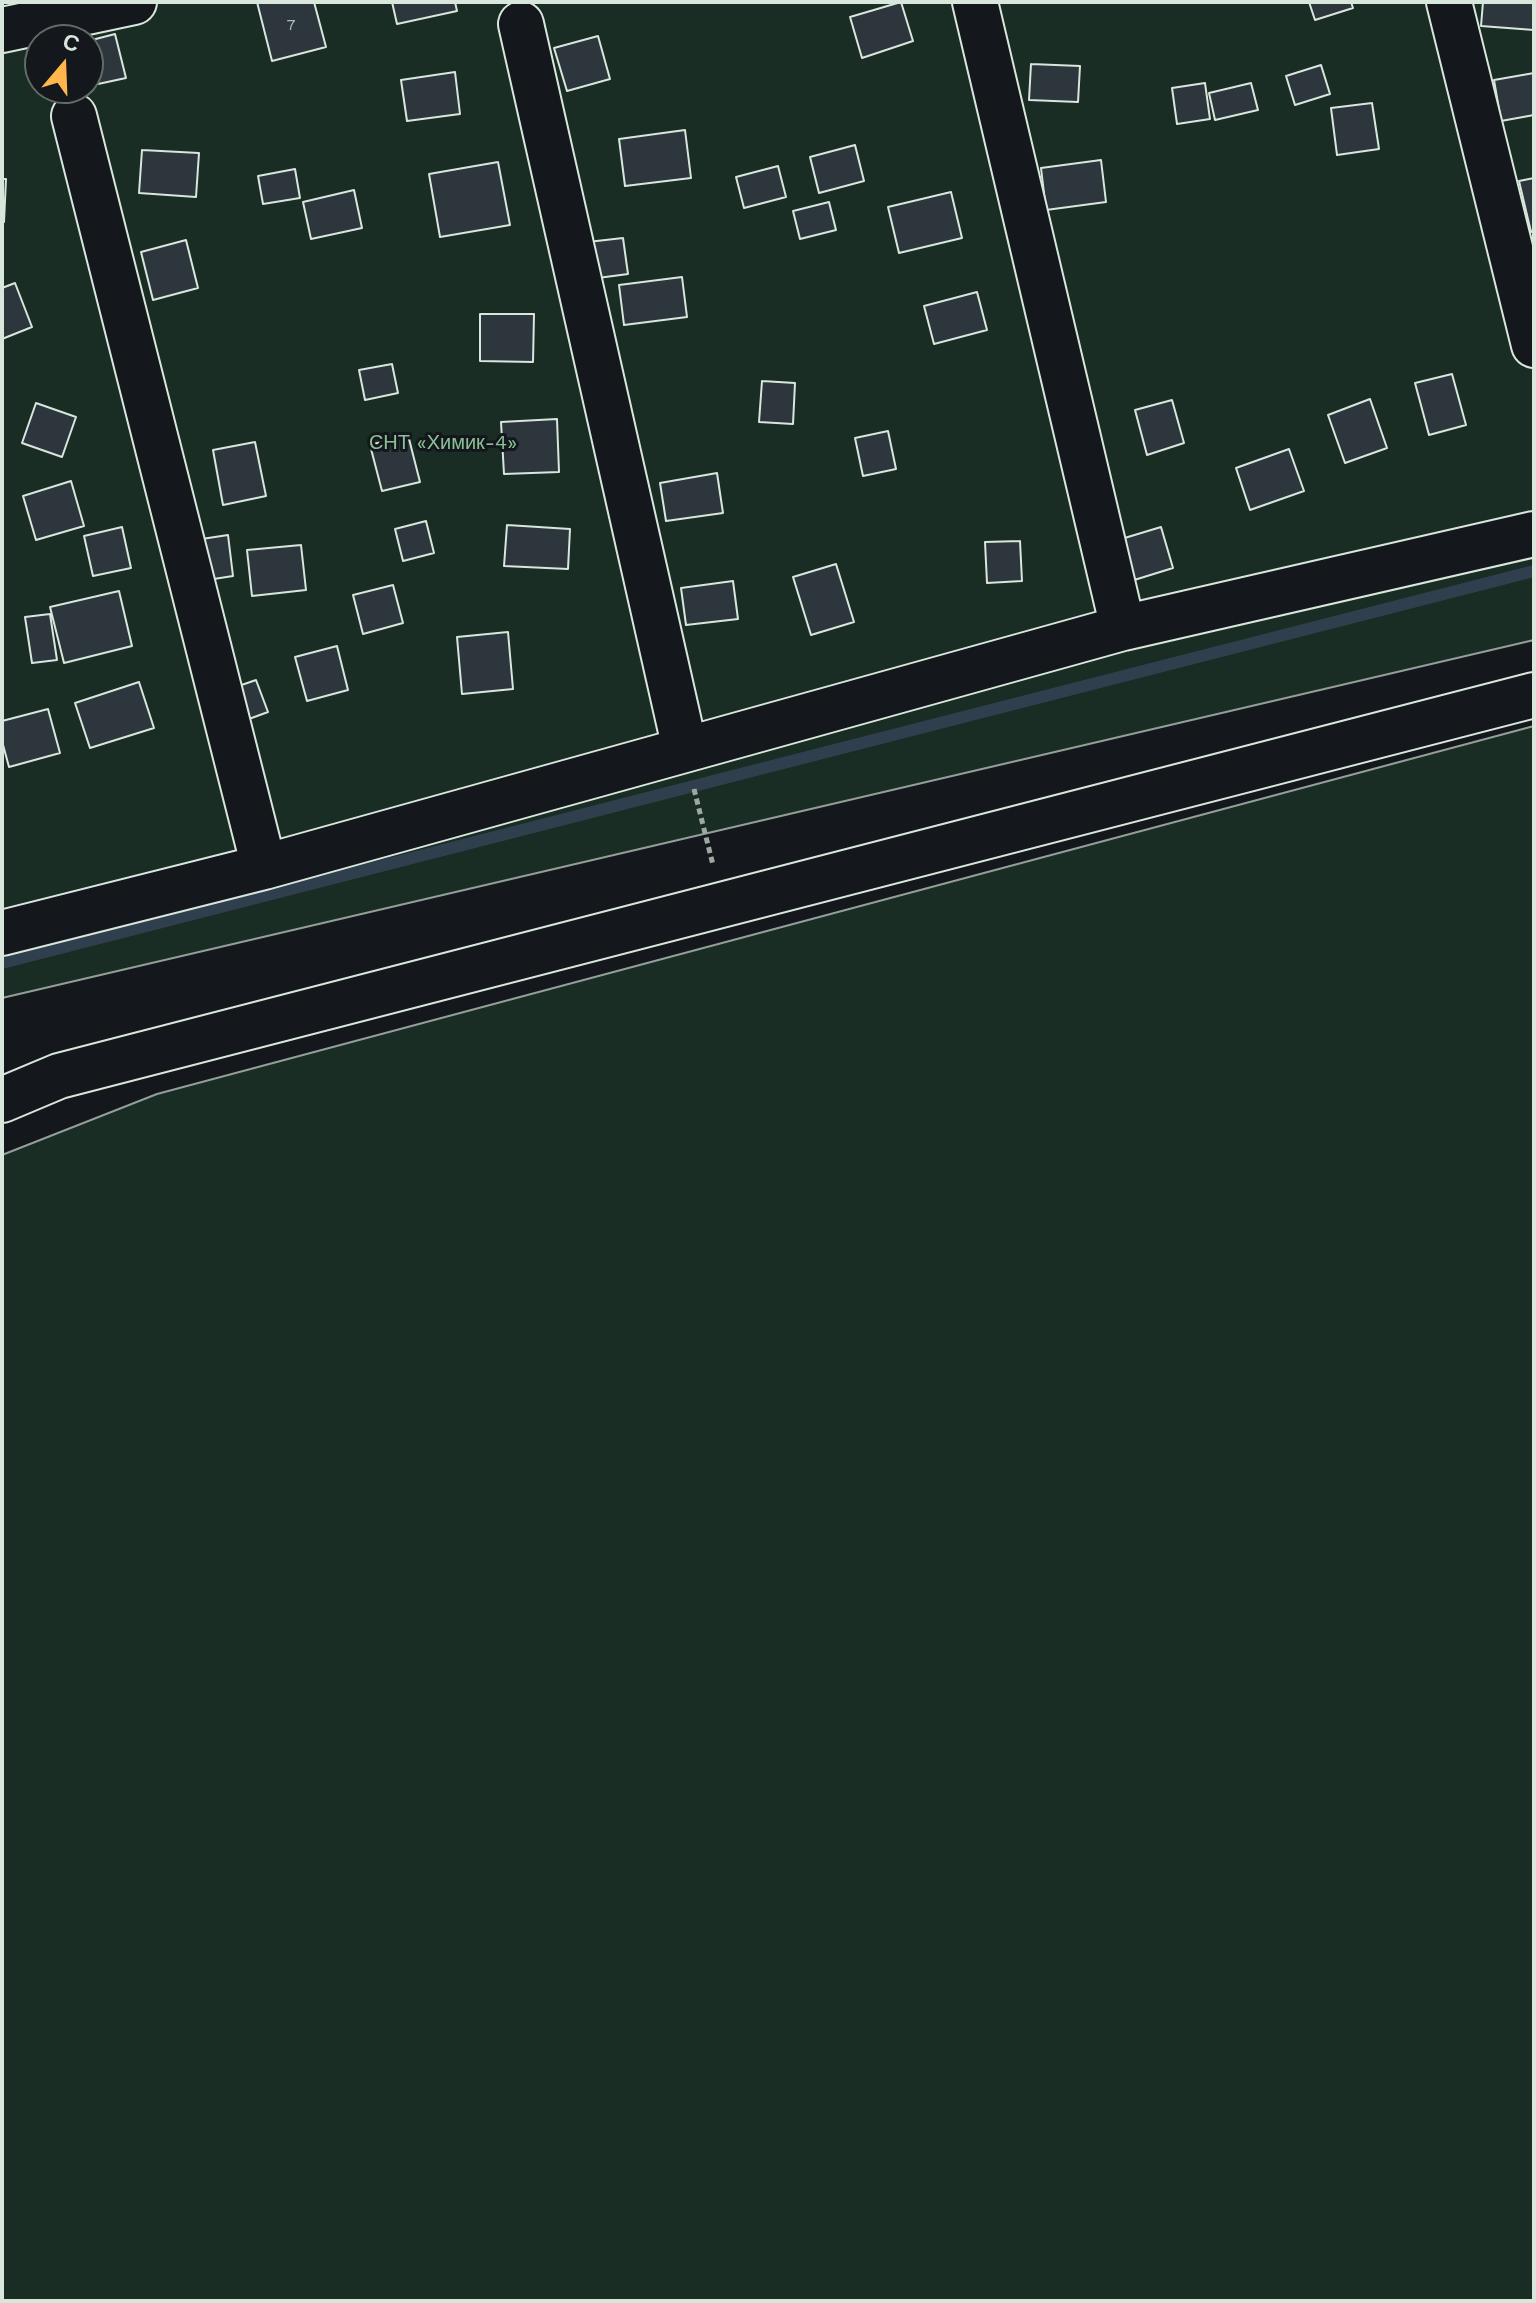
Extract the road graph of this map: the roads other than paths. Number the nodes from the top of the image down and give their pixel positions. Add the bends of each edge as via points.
1 (134, 2) edge
2 (975, 2) edge
3 (1449, 2) edge
4 (521, 24) dead end
5 (2, 30) edge
6 (74, 116) dead end
7 (1534, 345) edge
8 (1534, 534) edge
9 (1123, 628) junction
10 (1534, 695) edge
11 (685, 749) junction
12 (264, 867) junction
13 (2, 933) edge
14 (2, 1100) edge

1 - 5 street
2 - 9 street
3 - 7 street
4 - 11 street
6 - 12 street
8 - 9 street
9 - 11 street
10 - 14 street via 59,1076
11 - 12 street
12 - 13 street

